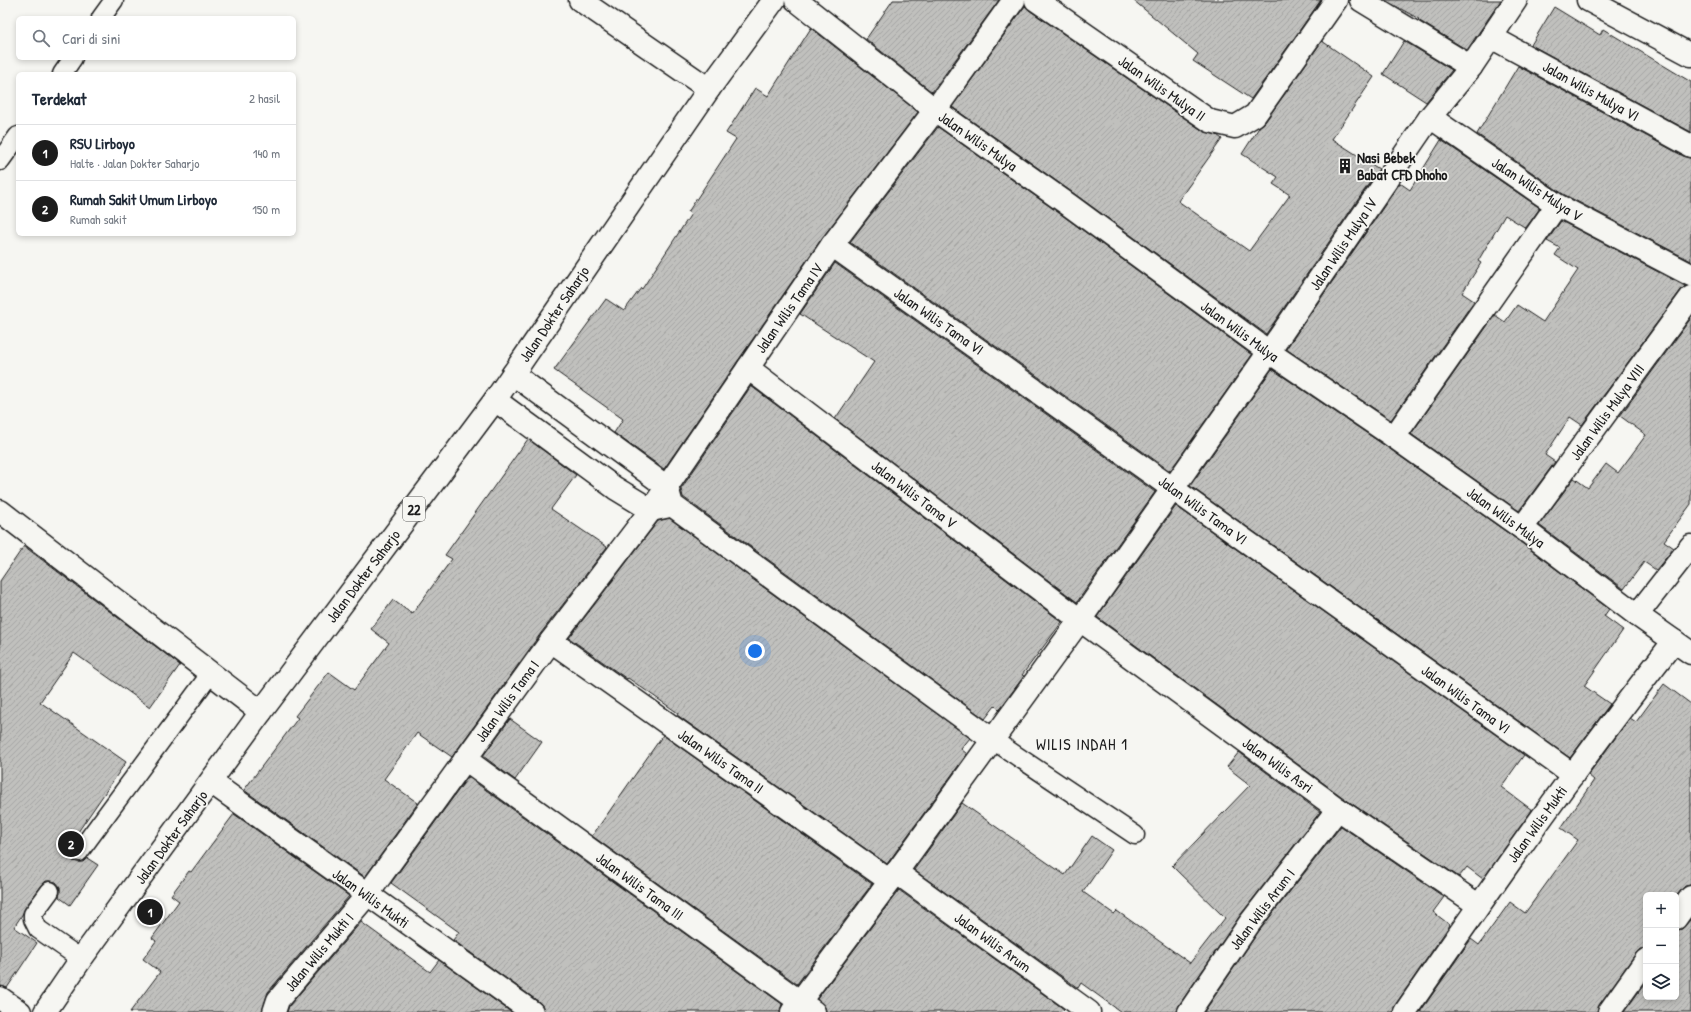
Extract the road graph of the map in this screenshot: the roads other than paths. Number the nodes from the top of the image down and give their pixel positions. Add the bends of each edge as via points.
1 (114, 0) edge
2 (580, 0) edge
3 (774, 0) edge
4 (796, 0) edge
5 (1014, 0) edge
6 (1036, 0) edge
7 (1336, 0) edge
8 (1361, 0) edge
9 (1516, 0) edge
10 (1588, 0) edge
11 (103, 16) edge
12 (1491, 37) junction
13 (1691, 55) edge
14 (72, 60) edge
15 (1471, 67) junction
16 (63, 72) edge
17 (709, 89) junction
18 (935, 110) junction
19 (1430, 117) junction
20 (16, 139) edge
21 (1691, 146) edge
22 (0, 161) edge
23 (1557, 205) junction
24 (832, 245) junction
25 (1691, 275) edge
26 (1691, 297) edge
27 (1269, 352) junction
28 (748, 368) junction
29 (514, 374) junction
30 (495, 400) junction
31 (1394, 437) junction
32 (1173, 488) junction
33 (663, 501) junction
34 (0, 511) edge
35 (1522, 528) junction
36 (1691, 546) edge
37 (1637, 615) junction
38 (1080, 620) junction
39 (551, 641) junction
40 (1683, 647) edge
41 (211, 673) junction
42 (261, 712) junction
43 (993, 740) junction
44 (465, 760) junction
45 (1573, 775) junction
46 (211, 782) junction
47 (1338, 809) junction
48 (1135, 835) dead end
49 (79, 852) dead end
50 (893, 876) junction
51 (50, 891) dead end
52 (367, 895) junction
53 (1691, 897) edge
54 (1478, 905) junction
55 (1679, 914) edge
56 (81, 959) junction
57 (1643, 964) edge
58 (0, 998) edge
59 (802, 1008) edge
60 (274, 1011) edge
61 (20, 1012) edge
62 (45, 1012) edge
63 (532, 1012) edge
64 (1089, 1012) edge
65 (1189, 1012) edge
66 (1405, 1012) edge
67 (1609, 1012) edge

1 - 11 lane
2 - 17 main road
3 - 17 main road, Jalan Dokter Saharjo / 22
4 - 18 main road, Jalan Wilis Mulya
5 - 18 main road, Jalan Wilis Tama IV
6 - 7 main road, Jalan Wilis Mulya II via 1210,122 1235,126 1255,116
8 - 15 main road
9 - 12 main road, Jalan Wilis Mulya IV
10 - 13 main road
12 - 15 main road, Jalan Wilis Mulya IV
12 - 21 main road, Jalan Wilis Mulya VI
14 - 16 lane
15 - 19 main road, Jalan Wilis Mulya IV
17 - 29 main road, Jalan Dokter Saharjo / 22
18 - 24 main road, Jalan Wilis Tama IV
18 - 27 main road, Jalan Wilis Mulya
19 - 23 main road, Jalan Wilis Mulya V
19 - 27 main road, Jalan Wilis Mulya IV
20 - 22 lane
23 - 25 main road, Jalan Wilis Mulya V
23 - 31 main road
24 - 28 main road, Jalan Wilis Tama IV
24 - 32 main road, Jalan Wilis Tama VI
26 - 35 main road, Jalan Wilis Mulya VIII
27 - 31 main road, Jalan Wilis Mulya
27 - 32 main road, Jalan Wilis Mulya IV
28 - 33 main road, Jalan Wilis Tama IV
28 - 38 main road, Jalan Wilis Tama V
29 - 30 main road, Jalan Dokter Saharjo / 22
29 - 33 main road
30 - 33 main road via 615,488
30 - 42 main road, Jalan Dokter Saharjo / 22
31 - 35 main road, Jalan Wilis Mulya
32 - 38 main road, Jalan Wilis Mulya IV
32 - 45 main road, Jalan Wilis Tama VI
33 - 39 main road, Jalan Wilis Tama I
33 - 43 main road
34 - 41 main road
35 - 37 main road, Jalan Wilis Mulya
36 - 37 main road
37 - 40 main road, Jalan Wilis Mulya
38 - 43 main road, Jalan Wilis Mulya IV
38 - 47 main road, Jalan Wilis Asri
39 - 44 main road, Jalan Wilis Tama I
39 - 50 main road, Jalan Wilis Tama II
40 - 45 main road, Jalan Wilis Mukti via 1617,714
41 - 42 main road
41 - 49 lane
42 - 46 main road, Jalan Dokter Saharjo / 22
43 - 48 lane
43 - 50 main road, Jalan Wilis Mulya IV
44 - 52 main road, Jalan Wilis Tama I
44 - 59 main road, Jalan Wilis Tama III
45 - 54 main road, Jalan Wilis Mukti
46 - 52 main road, Jalan Wilis Mukti
46 - 56 main road, Jalan Dokter Saharjo / 22
47 - 54 main road, Jalan Wilis Asri
47 - 65 main road, Jalan Wilis Arum I via 1250,924
50 - 59 main road, Jalan Wilis Mulya IV
50 - 64 main road, Jalan Wilis Arum
51 - 56 lane via 33,914 35,925
52 - 60 main road, Jalan Wilis Mukti I via 278,1000
52 - 63 main road, Jalan Wilis Mukti
53 - 55 main road
54 - 66 main road, Jalan Wilis Mukti
56 - 62 main road, Jalan Dokter Saharjo / 22
57 - 67 main road
58 - 61 main road

